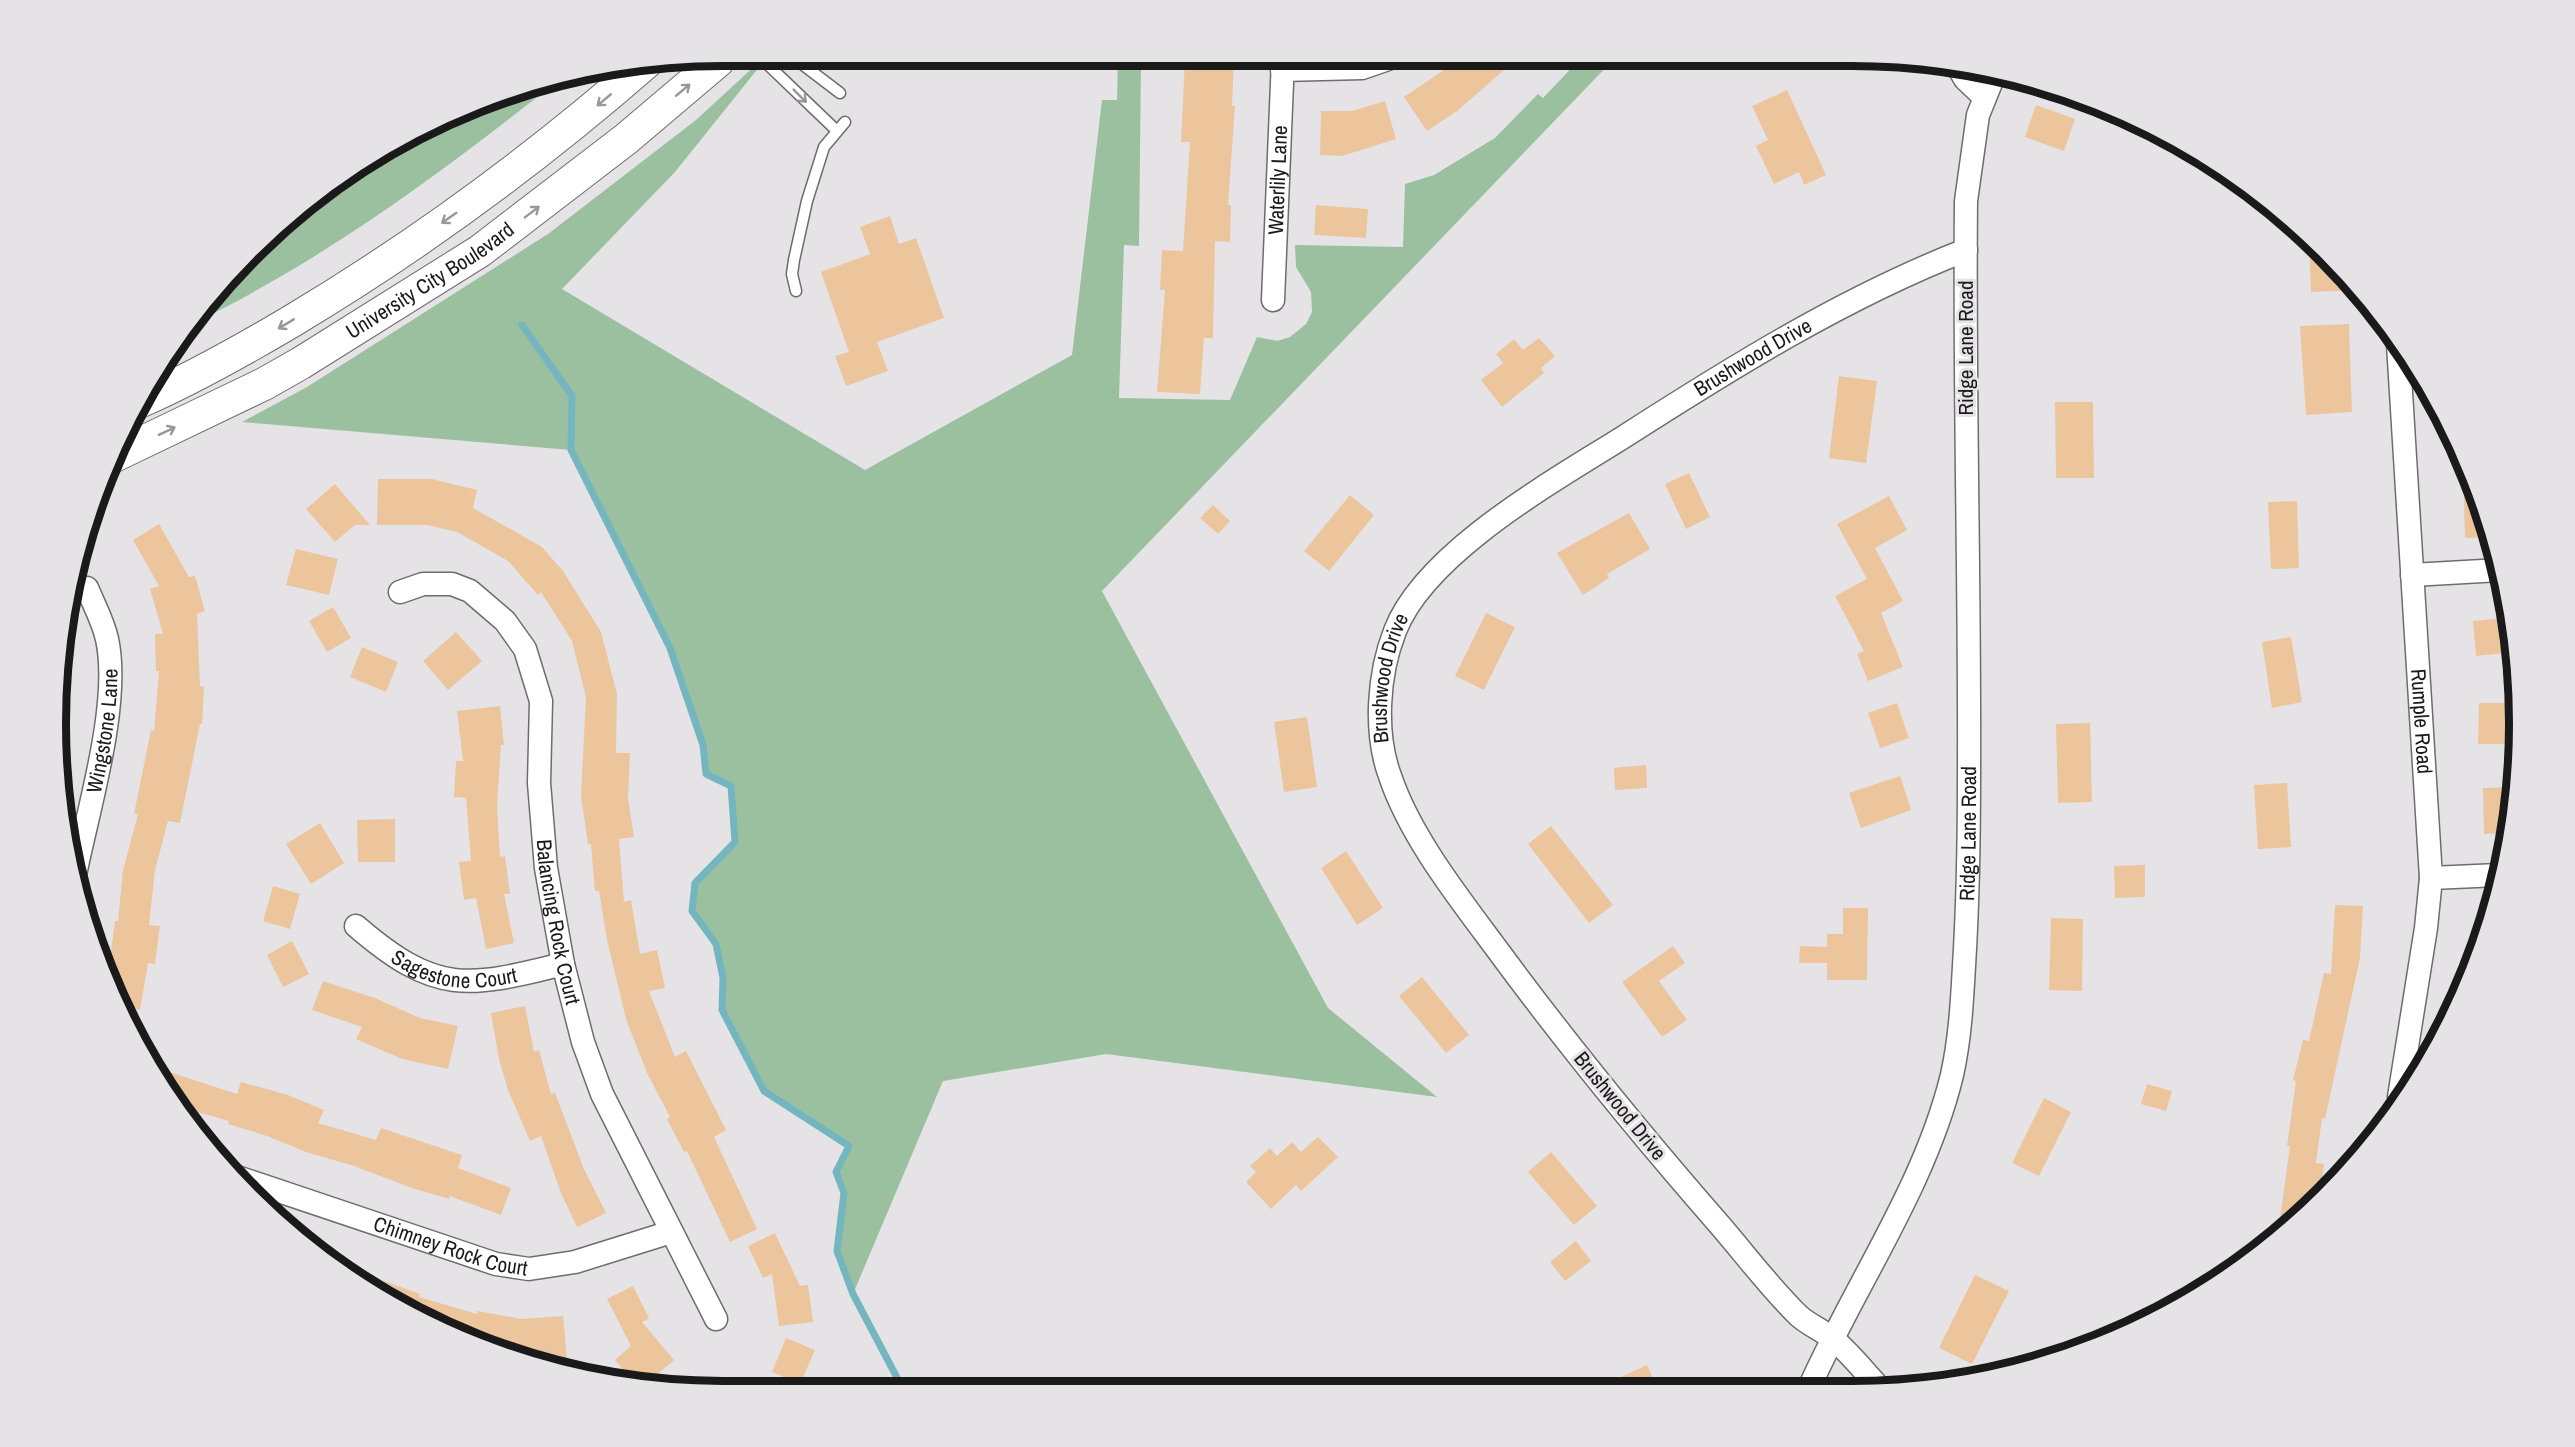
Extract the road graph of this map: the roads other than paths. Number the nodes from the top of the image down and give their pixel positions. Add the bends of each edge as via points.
1 (711, 66) edge
2 (769, 66) edge
3 (805, 66) edge
4 (1283, 66) edge
5 (1309, 66) edge
6 (1368, 66) edge
7 (634, 73) edge
8 (1963, 76) edge
9 (1991, 81) edge
10 (840, 93) dead end
11 (1984, 97) junction
12 (846, 122) dead end
13 (837, 131) junction
14 (1966, 250) junction
15 (796, 291) dead end
16 (1273, 300) dead end
17 (2399, 360) edge
18 (154, 395) edge
19 (126, 450) edge
20 (2491, 571) edge
21 (2412, 575) junction
22 (87, 588) dead end
23 (400, 592) dead end
24 (79, 854) edge
25 (2491, 875) edge
26 (2431, 878) junction
27 (357, 926) dead end
28 (563, 964) junction
29 (2401, 1084) edge
30 (254, 1183) edge
31 (670, 1232) junction
32 (716, 1319) dead end
33 (1832, 1338) junction
34 (1812, 1381) edge
35 (1873, 1381) edge

19 -> 1 main road, University City Boulevard via 273,379 471,257 626,139
2 -> 13 lane
3 - 10 lane
4 - 16 street, Waterlily Lane
5 - 6 street
7 -> 18 main road, University City Boulevard via 499,183 387,262 246,348
8 - 11 street
9 - 11 street, Ridge Lane Road
11 - 14 street, Ridge Lane Road via 1970,160
12 - 13 lane
13 - 15 lane via 824,147 807,201 792,274
14 - 33 street, Ridge Lane Road via 1969,739 1968,893 1961,1025 1952,1075 1937,1124 1912,1184
14 - 33 street, Brushwood Drive via 1874,291 1795,334 1525,500 1450,557 1419,589 1395,629 1383,676 1381,725 1389,775 1426,847 1526,988 1613,1097 1801,1318
17 - 21 street, Rumple Road
20 - 21 street
21 - 26 street, Rumple Road
22 - 24 street, Wingstone Lane via 107,640 111,686
23 - 28 street, Balancing Rock Court via 423,584 452,584 470,591 505,621 525,649 541,701 541,824
25 - 26 street
26 - 29 street, Rumple Road
27 - 28 street, Sagestone Court via 414,969 437,977 494,981
28 - 31 street, Balancing Rock Court via 592,1070
30 - 31 street, Chimney Rock Court via 496,1264 529,1269 575,1262
31 - 32 street, Balancing Rock Court
33 - 34 street, Ridge Lane Road
33 - 35 street, Brushwood Drive

